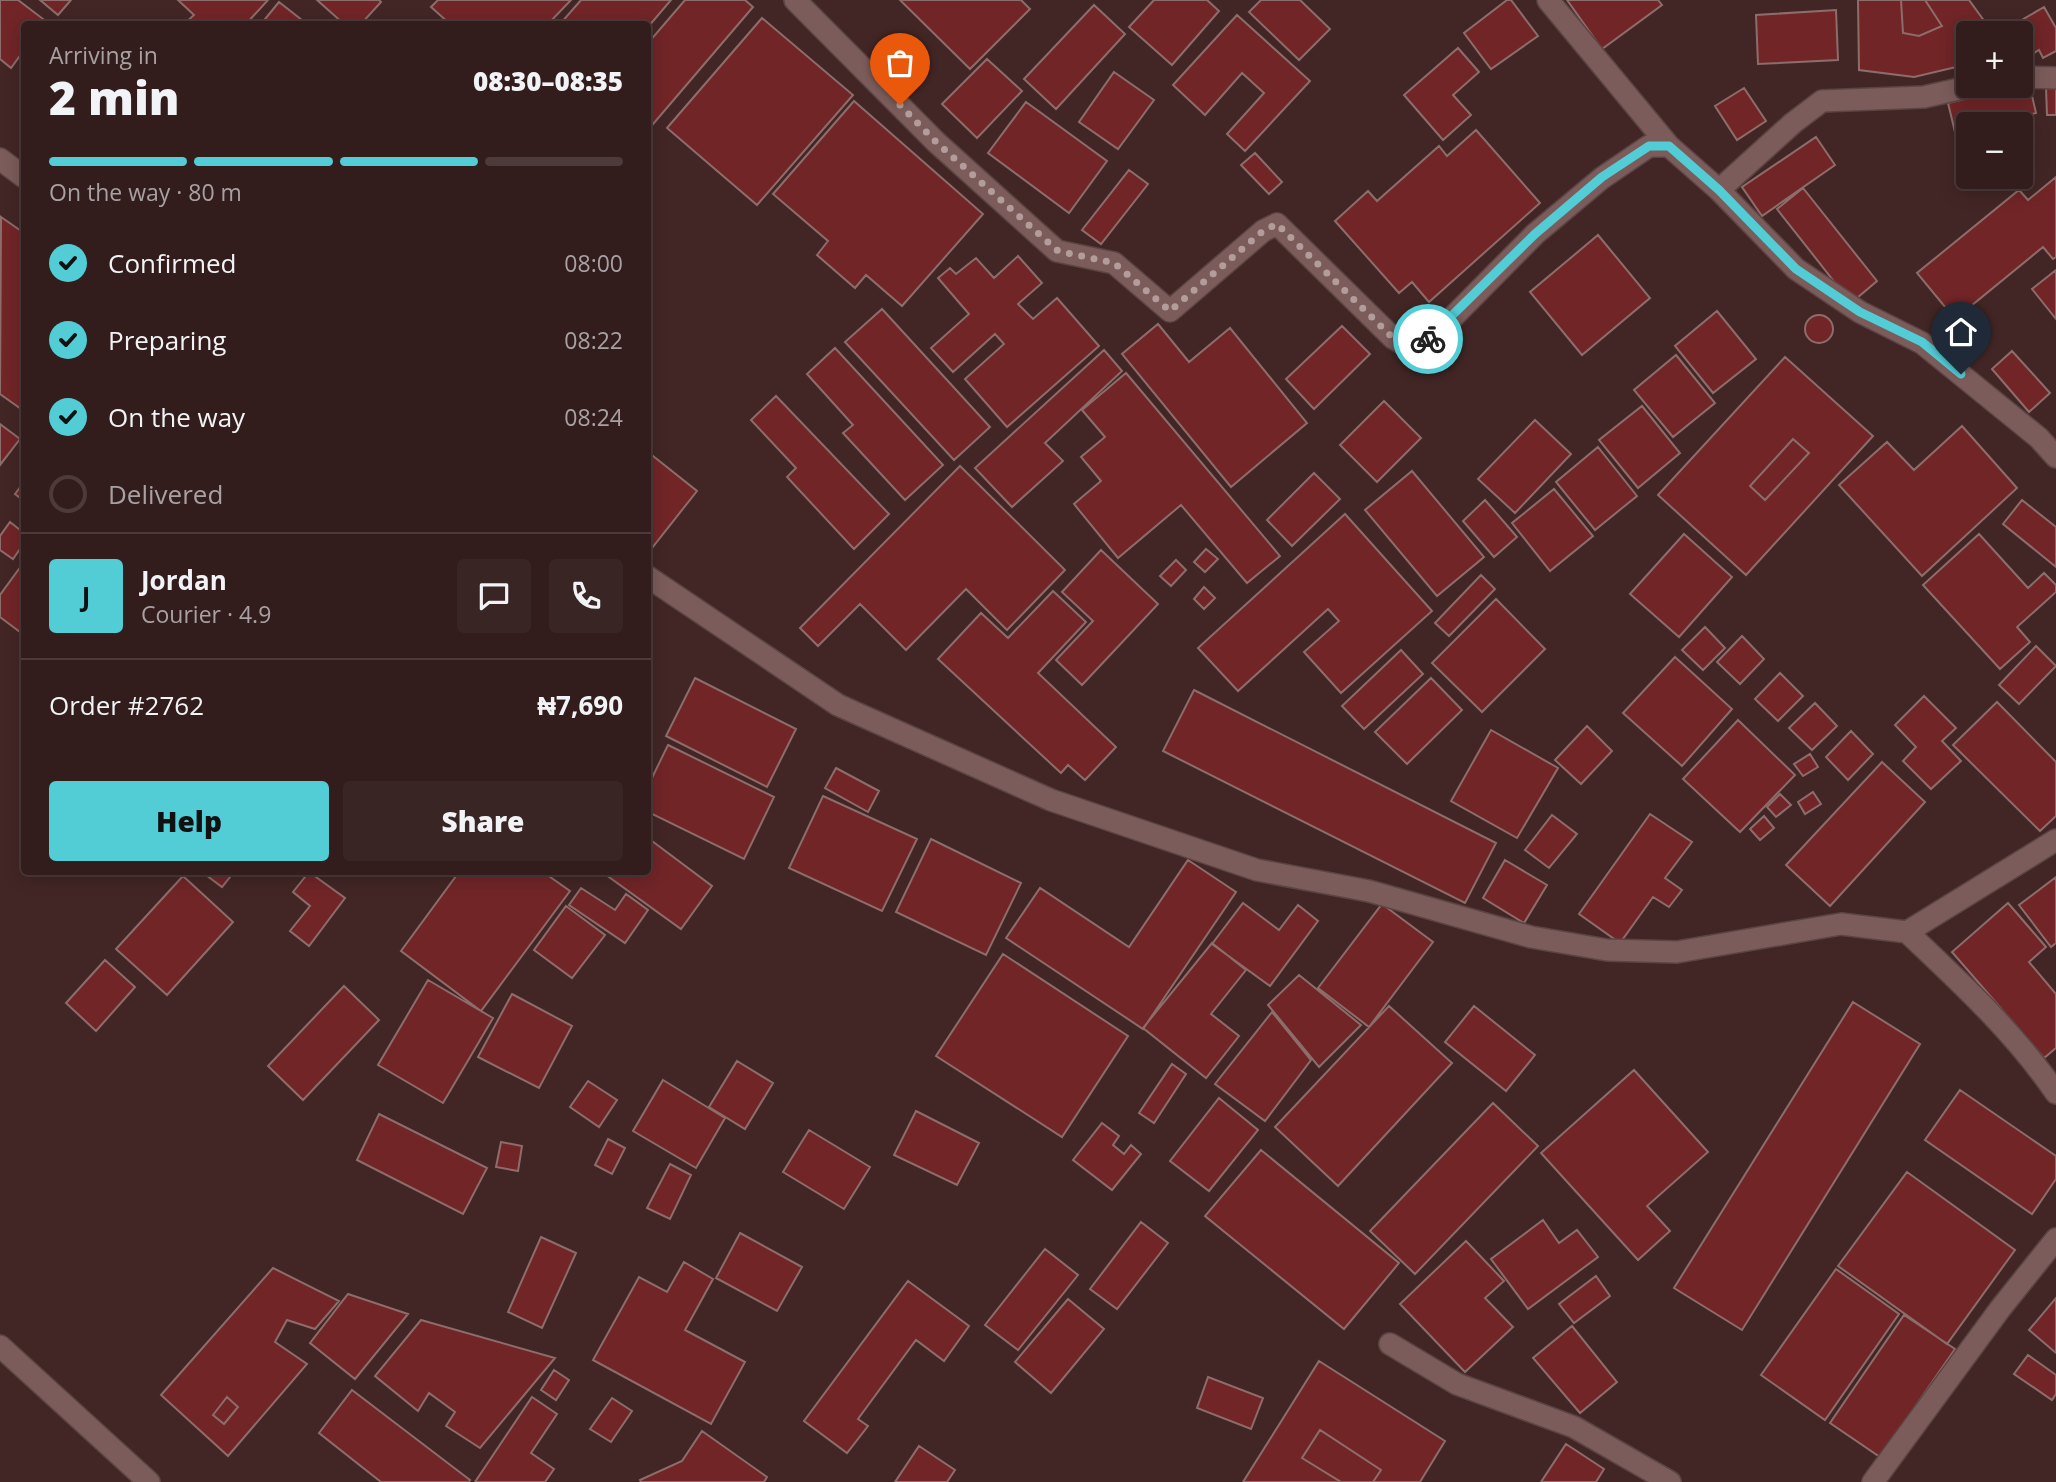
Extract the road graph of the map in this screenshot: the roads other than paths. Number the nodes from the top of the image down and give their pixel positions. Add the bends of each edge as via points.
1 (795, 0) edge
2 (1548, 0) edge
3 (2033, 77) edge
4 (2056, 78) edge
5 (1956, 90) edge
6 (1669, 146) junction
7 (0, 159) edge
8 (21, 175) edge
9 (1719, 190) junction
10 (2056, 457) edge
11 (651, 579) edge
12 (2056, 840) edge
13 (1907, 932) junction
14 (2056, 1093) edge
15 (2056, 1239) edge
16 (1390, 1344) dead end
17 (0, 1346) edge
18 (149, 1482) edge
19 (1670, 1482) edge
20 (1873, 1482) edge

1 - 6 street via 936,142 1058,251 1114,263 1170,311 1277,224 1393,338 1407,346 1420,346 1535,234 1602,177 1649,146
2 - 6 street
3 - 4 street
5 - 9 street via 1924,97 1822,100
6 - 9 street
7 - 8 street
9 - 10 street via 1796,269 1860,312 1922,342
11 - 13 street via 838,705 1051,800 1257,870 1369,891 1531,937 1607,950 1677,952 1841,924
12 - 13 street
13 - 14 street via 1980,1002
15 - 20 street
16 - 19 street via 1457,1384 1574,1427
17 - 18 street

